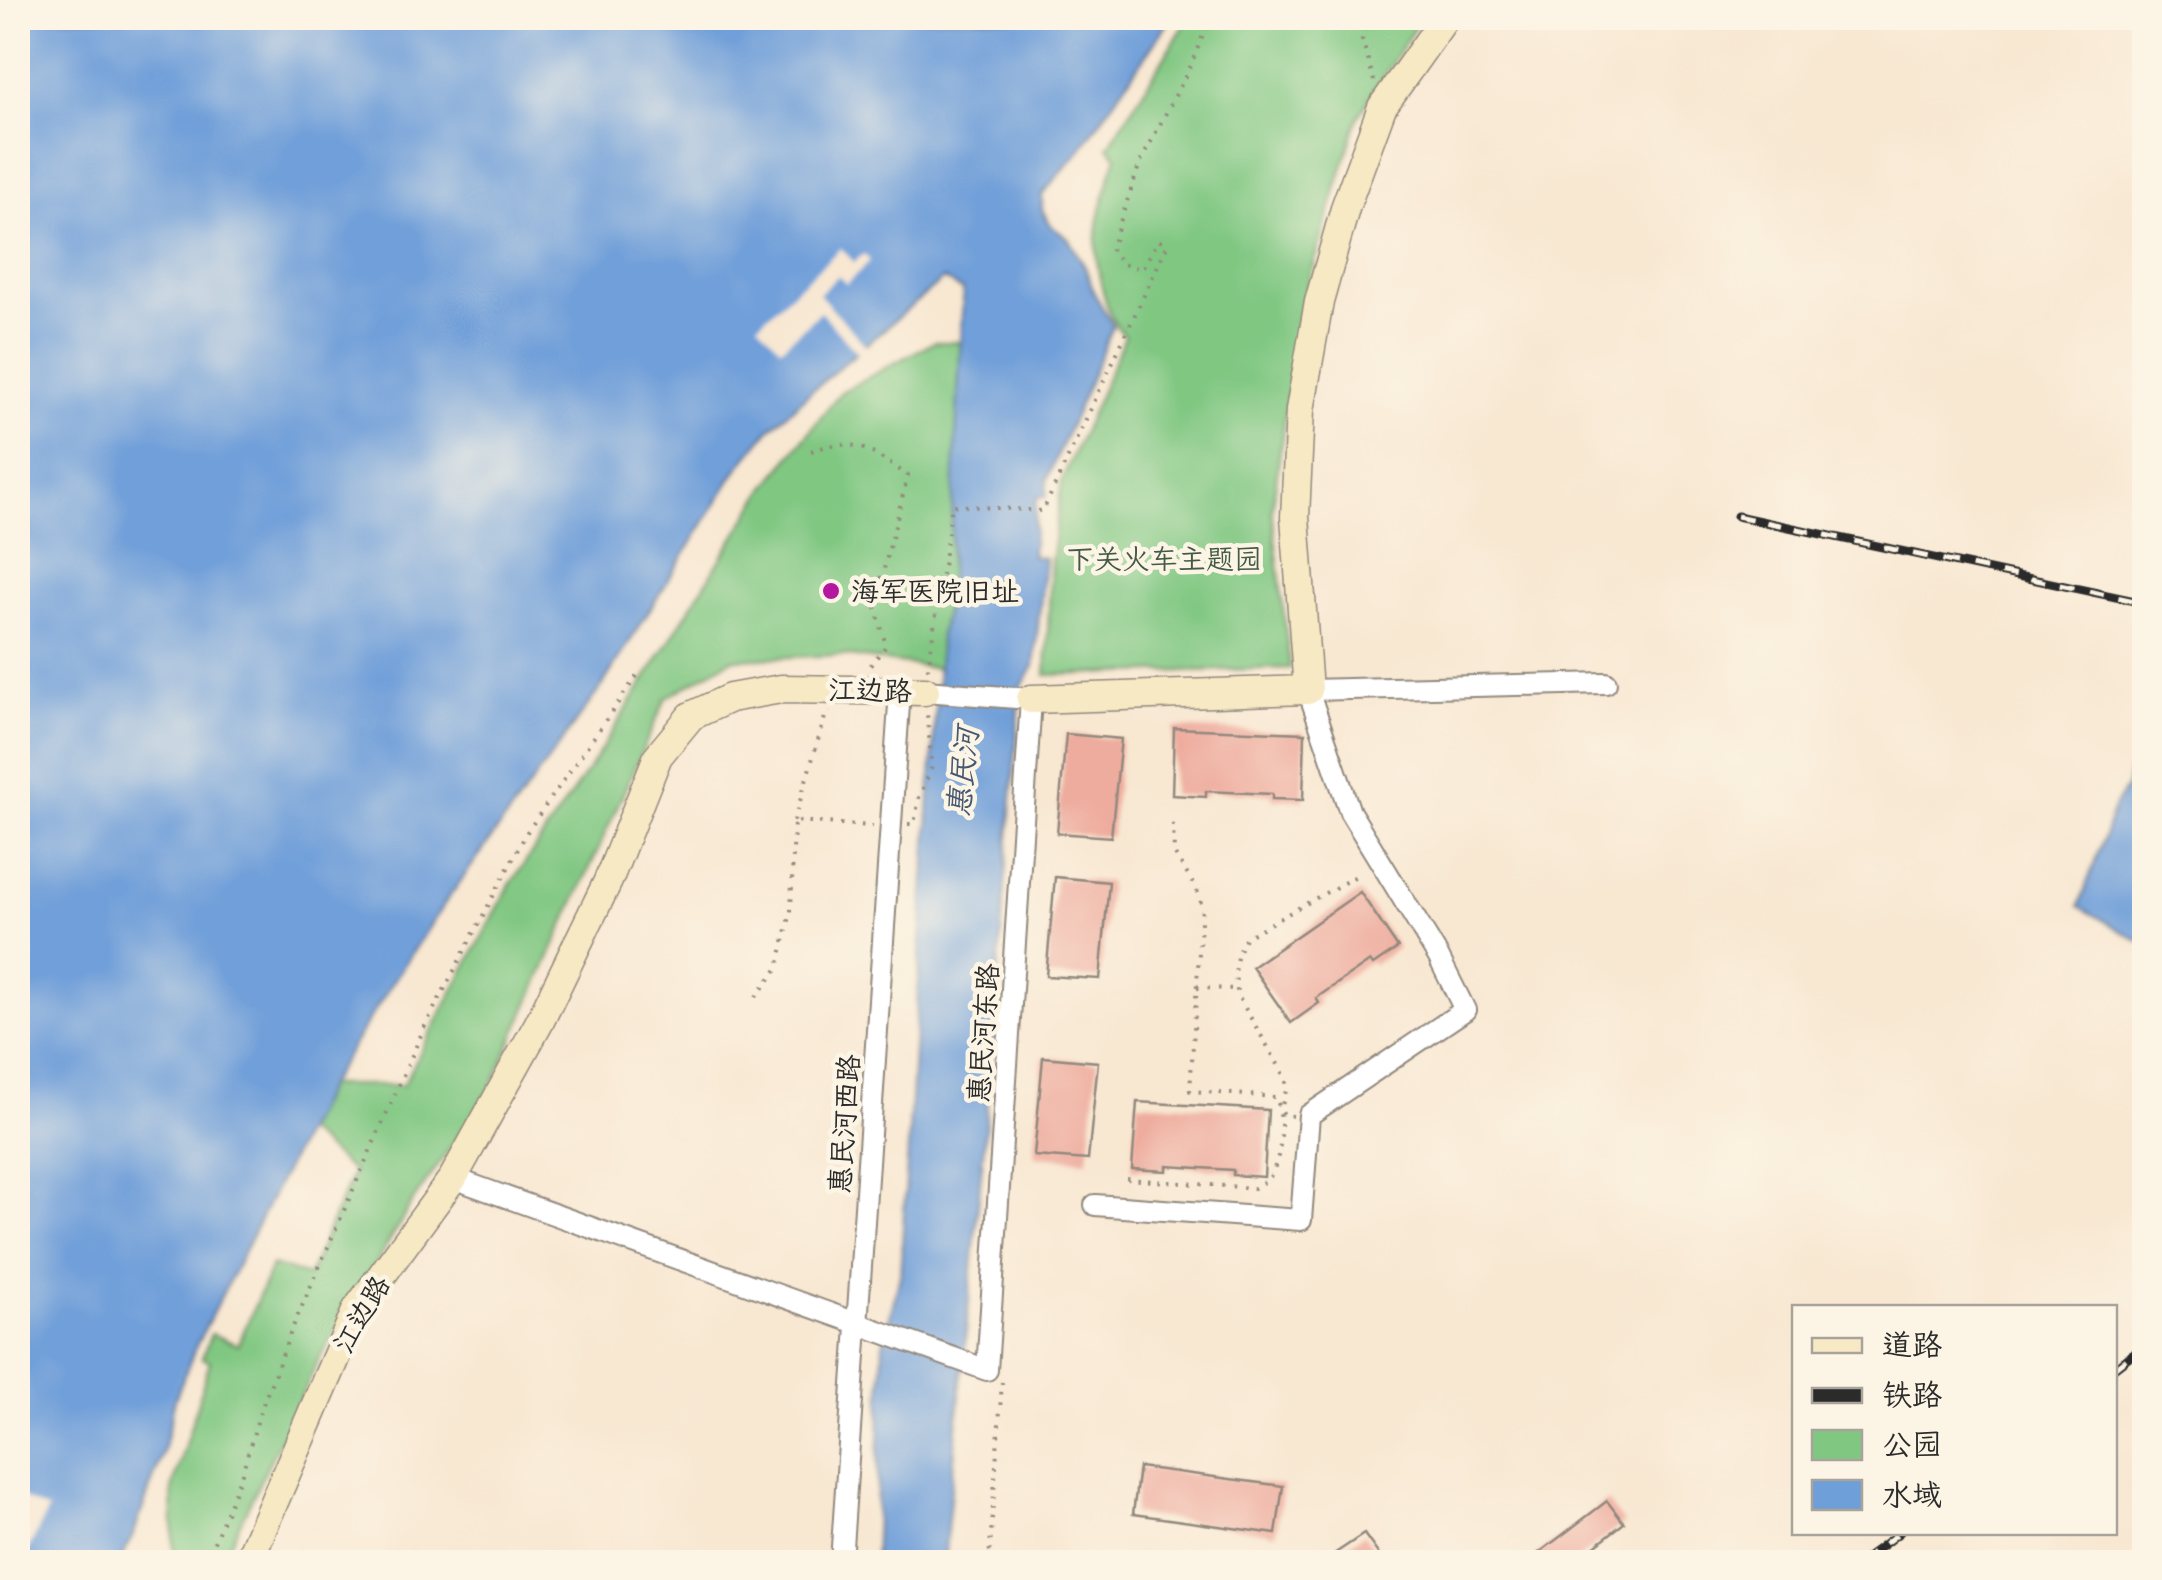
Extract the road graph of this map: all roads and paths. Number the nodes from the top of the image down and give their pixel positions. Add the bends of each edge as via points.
1 (1210, 18) edge
2 (1366, 18) edge
3 (1445, 18) edge
4 (1374, 83) dead end
5 (811, 450) dead end
6 (639, 673) dead end
7 (1606, 683) dead end
8 (850, 689) junction
9 (1308, 690) junction
10 (913, 691) junction
11 (1031, 699) junction
12 (794, 821) junction
13 (1173, 822) dead end
14 (892, 826) junction
15 (1356, 876) dead end
16 (1197, 988) junction
17 (1236, 989) junction
18 (756, 997) dead end
19 (1281, 1109) junction
20 (1309, 1117) junction
21 (453, 1178) junction
22 (1128, 1179) dead end
23 (1095, 1205) dead end
24 (862, 1328) junction
25 (206, 1562) edge
26 (248, 1562) edge
27 (842, 1562) edge

1 - 10 path via 1140,163 1112,249 1123,264 1142,269 1159,240 1167,246 1043,511 952,505
2 - 4 path via 1362,39
3 - 9 street via 1382,107 1318,302 1300,410 1295,517
5 - 8 path via 838,442 858,445 908,475 875,604 886,646
6 - 25 path via 527,832 424,1028 292,1329
7 - 9 street
8 - 10 street, 江边路
8 - 12 path via 825,717
8 - 21 street, 江边路 via 781,689 730,698 691,716 658,756 608,881
9 - 11 street, 江边路
9 - 20 street via 1350,812 1465,1010
10 - 11 street, 江边路
10 - 14 street, 惠民河西路
10 - 14 path via 932,767 914,824
11 - 24 street, 惠民河东路 via 981,1369
12 - 14 path
12 - 18 path via 790,912 778,968
13 - 16 path via 1174,853 1202,906
14 - 24 street, 惠民河西路
15 - 17 path via 1246,937 1237,955
16 - 17 path
16 - 19 path via 1190,1091 1276,1097
17 - 19 path via 1285,1076
19 - 20 path
19 - 22 path via 1276,1166 1261,1185
20 - 23 street via 1301,1220
21 - 24 street
21 - 26 street, 江边路 via 357,1309
24 - 27 street, 惠民河西路

